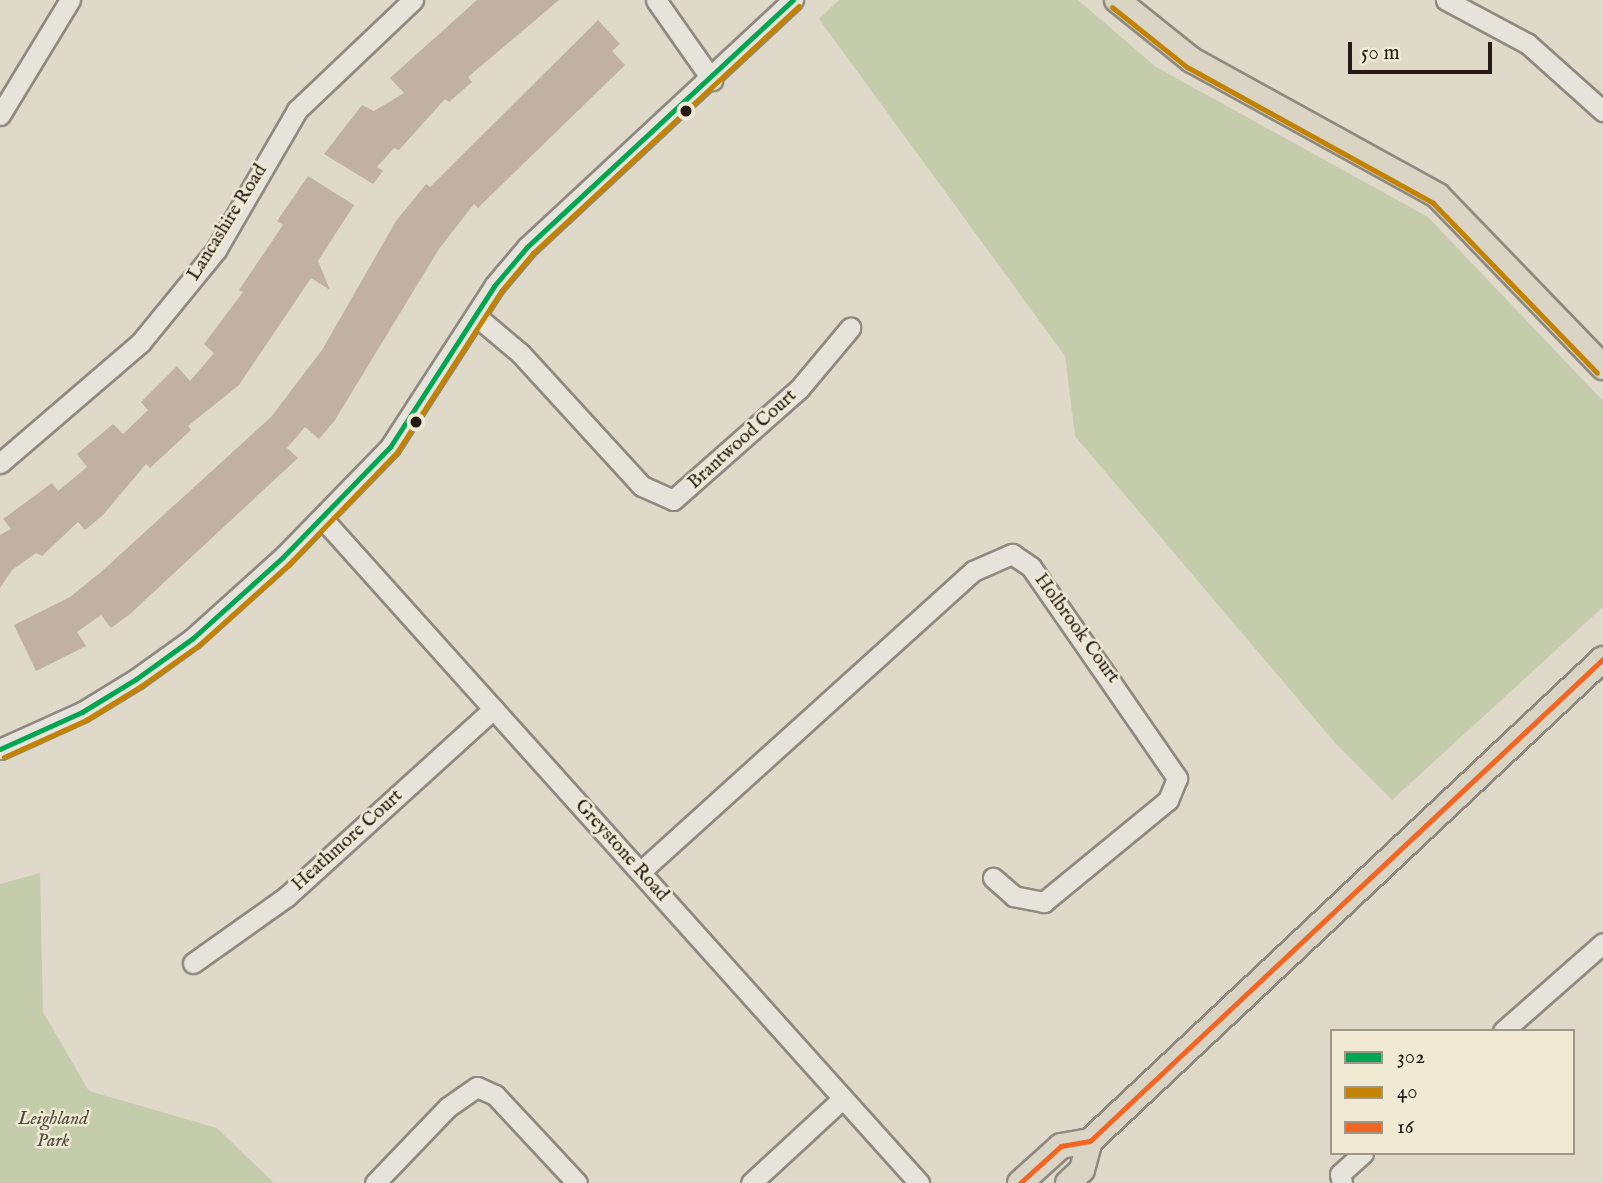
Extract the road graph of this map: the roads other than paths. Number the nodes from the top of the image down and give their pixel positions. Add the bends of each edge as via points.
1 (70, 0) edge
2 (413, 0) edge
3 (656, 0) edge
4 (793, 0) edge
5 (1117, 0) edge
6 (1446, 0) edge
7 (712, 80) junction
8 (1603, 111) edge
9 (0, 115) edge
10 (476, 316) junction
11 (850, 328) dead end
12 (1603, 366) edge
13 (0, 463) edge
14 (322, 518) junction
15 (1603, 659) edge
16 (493, 709) junction
17 (0, 749) edge
18 (640, 873) junction
19 (993, 878) dead end
20 (1603, 943) edge
21 (193, 962) dead end
22 (1505, 1029) edge
23 (843, 1098) junction
24 (1090, 1141) junction
25 (1361, 1155) edge
26 (375, 1183) edge
27 (577, 1183) edge
28 (751, 1183) edge
29 (919, 1183) edge
30 (1020, 1183) edge
31 (1068, 1183) edge
32 (1342, 1183) edge

1 - 9 street
2 - 13 street, Lancashire Road via 298,110 216,250 150,332
3 - 7 street
4 - 7 street
5 - 12 main road via 1192,60 1438,196
6 - 8 street via 1528,44
7 - 10 street via 527,247
10 - 11 street, Brantwood Court via 520,353 642,486 673,500 799,389
10 - 14 street via 390,447
14 - 16 street, Greystone Road
14 - 17 street via 193,638 136,679 70,718
15 - 24 main road
16 - 18 street, Greystone Road
16 - 21 street, Heathmore Court via 286,897
18 - 19 street, Holbrook Court via 973,571 1012,554 1031,567 1177,778 1168,800 1044,902 1014,896
18 - 23 street, Greystone Road
20 - 22 street
23 - 28 street
23 - 29 street, Greystone Road
24 - 30 main road via 1061,1146
24 - 31 main road via 1082,1170
25 - 32 street via 1340,1174
26 - 27 street via 448,1107 477,1087 495,1095

